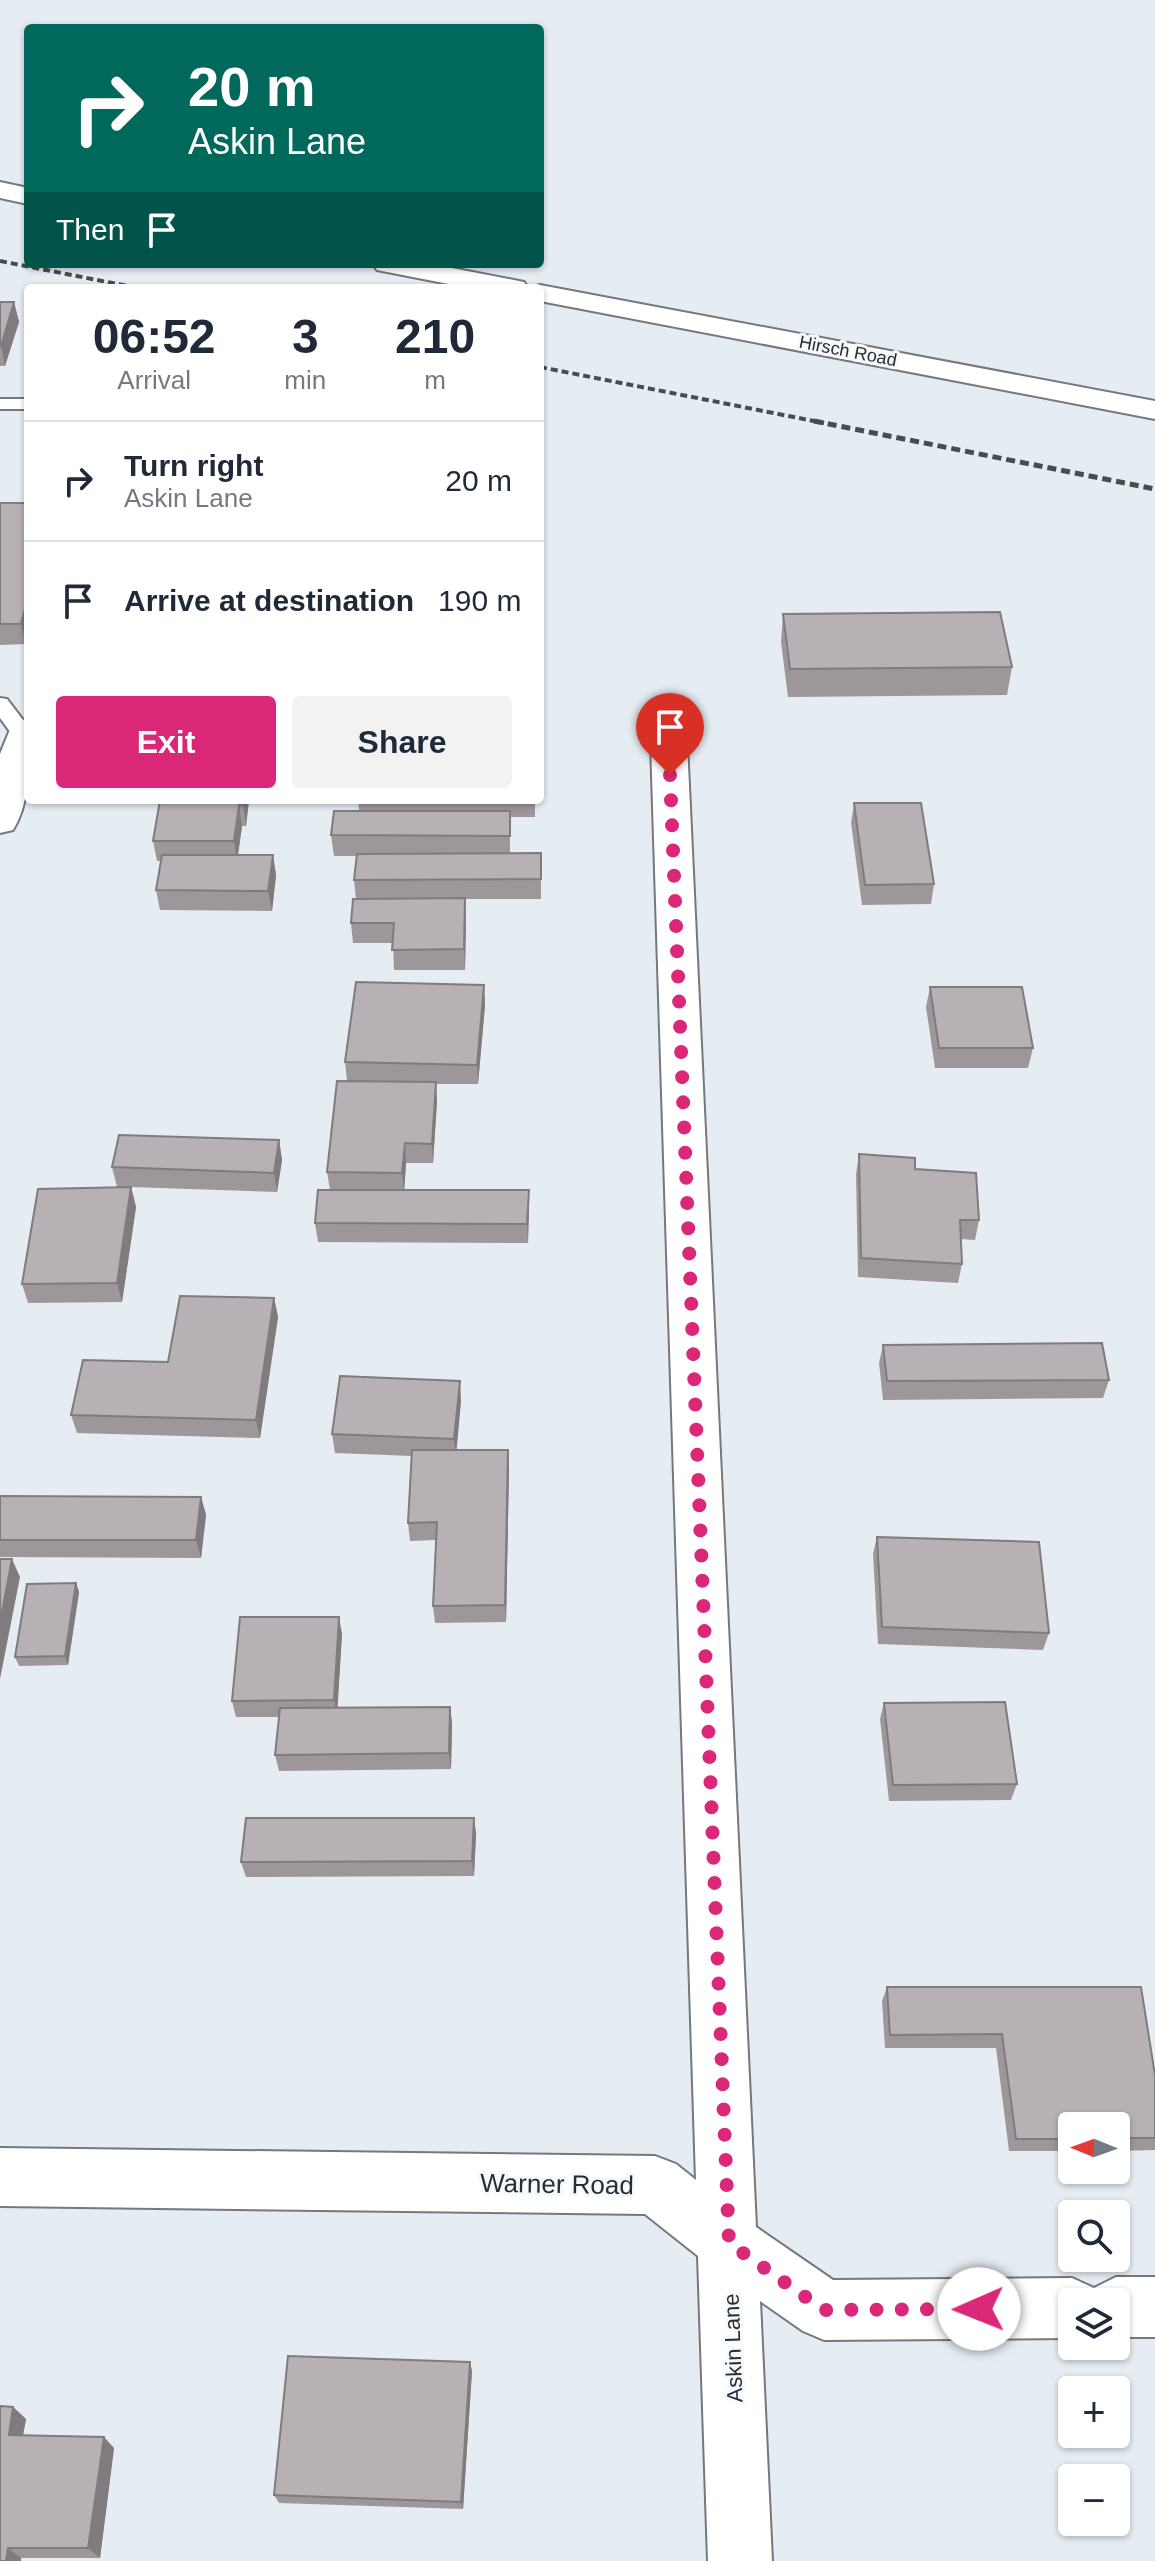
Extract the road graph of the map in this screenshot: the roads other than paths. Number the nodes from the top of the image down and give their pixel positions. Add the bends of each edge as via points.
1 (0, 190) edge
2 (24, 195) edge
3 (408, 268) edge
4 (493, 284) edge
5 (544, 294) edge
6 (0, 404) edge
7 (24, 404) edge
8 (1155, 410) edge
9 (0, 704) edge
10 (24, 729) edge
11 (24, 734) edge
12 (669, 743) dead end
13 (0, 821) edge
14 (0, 2177) edge
15 (729, 2243) junction
16 (1130, 2307) edge
17 (1155, 2307) edge
18 (1058, 2308) edge
19 (740, 2561) edge

1 - 2 street
3 - 4 street
5 - 8 street, Hirsch Road
6 - 7 lane
9 - 10 lane
11 - 13 street
12 - 15 street, Askin Lane
14 - 15 street, Warner Road via 655,2185
15 - 18 street, Warner Road via 824,2310
15 - 19 street, Askin Lane
16 - 17 street

